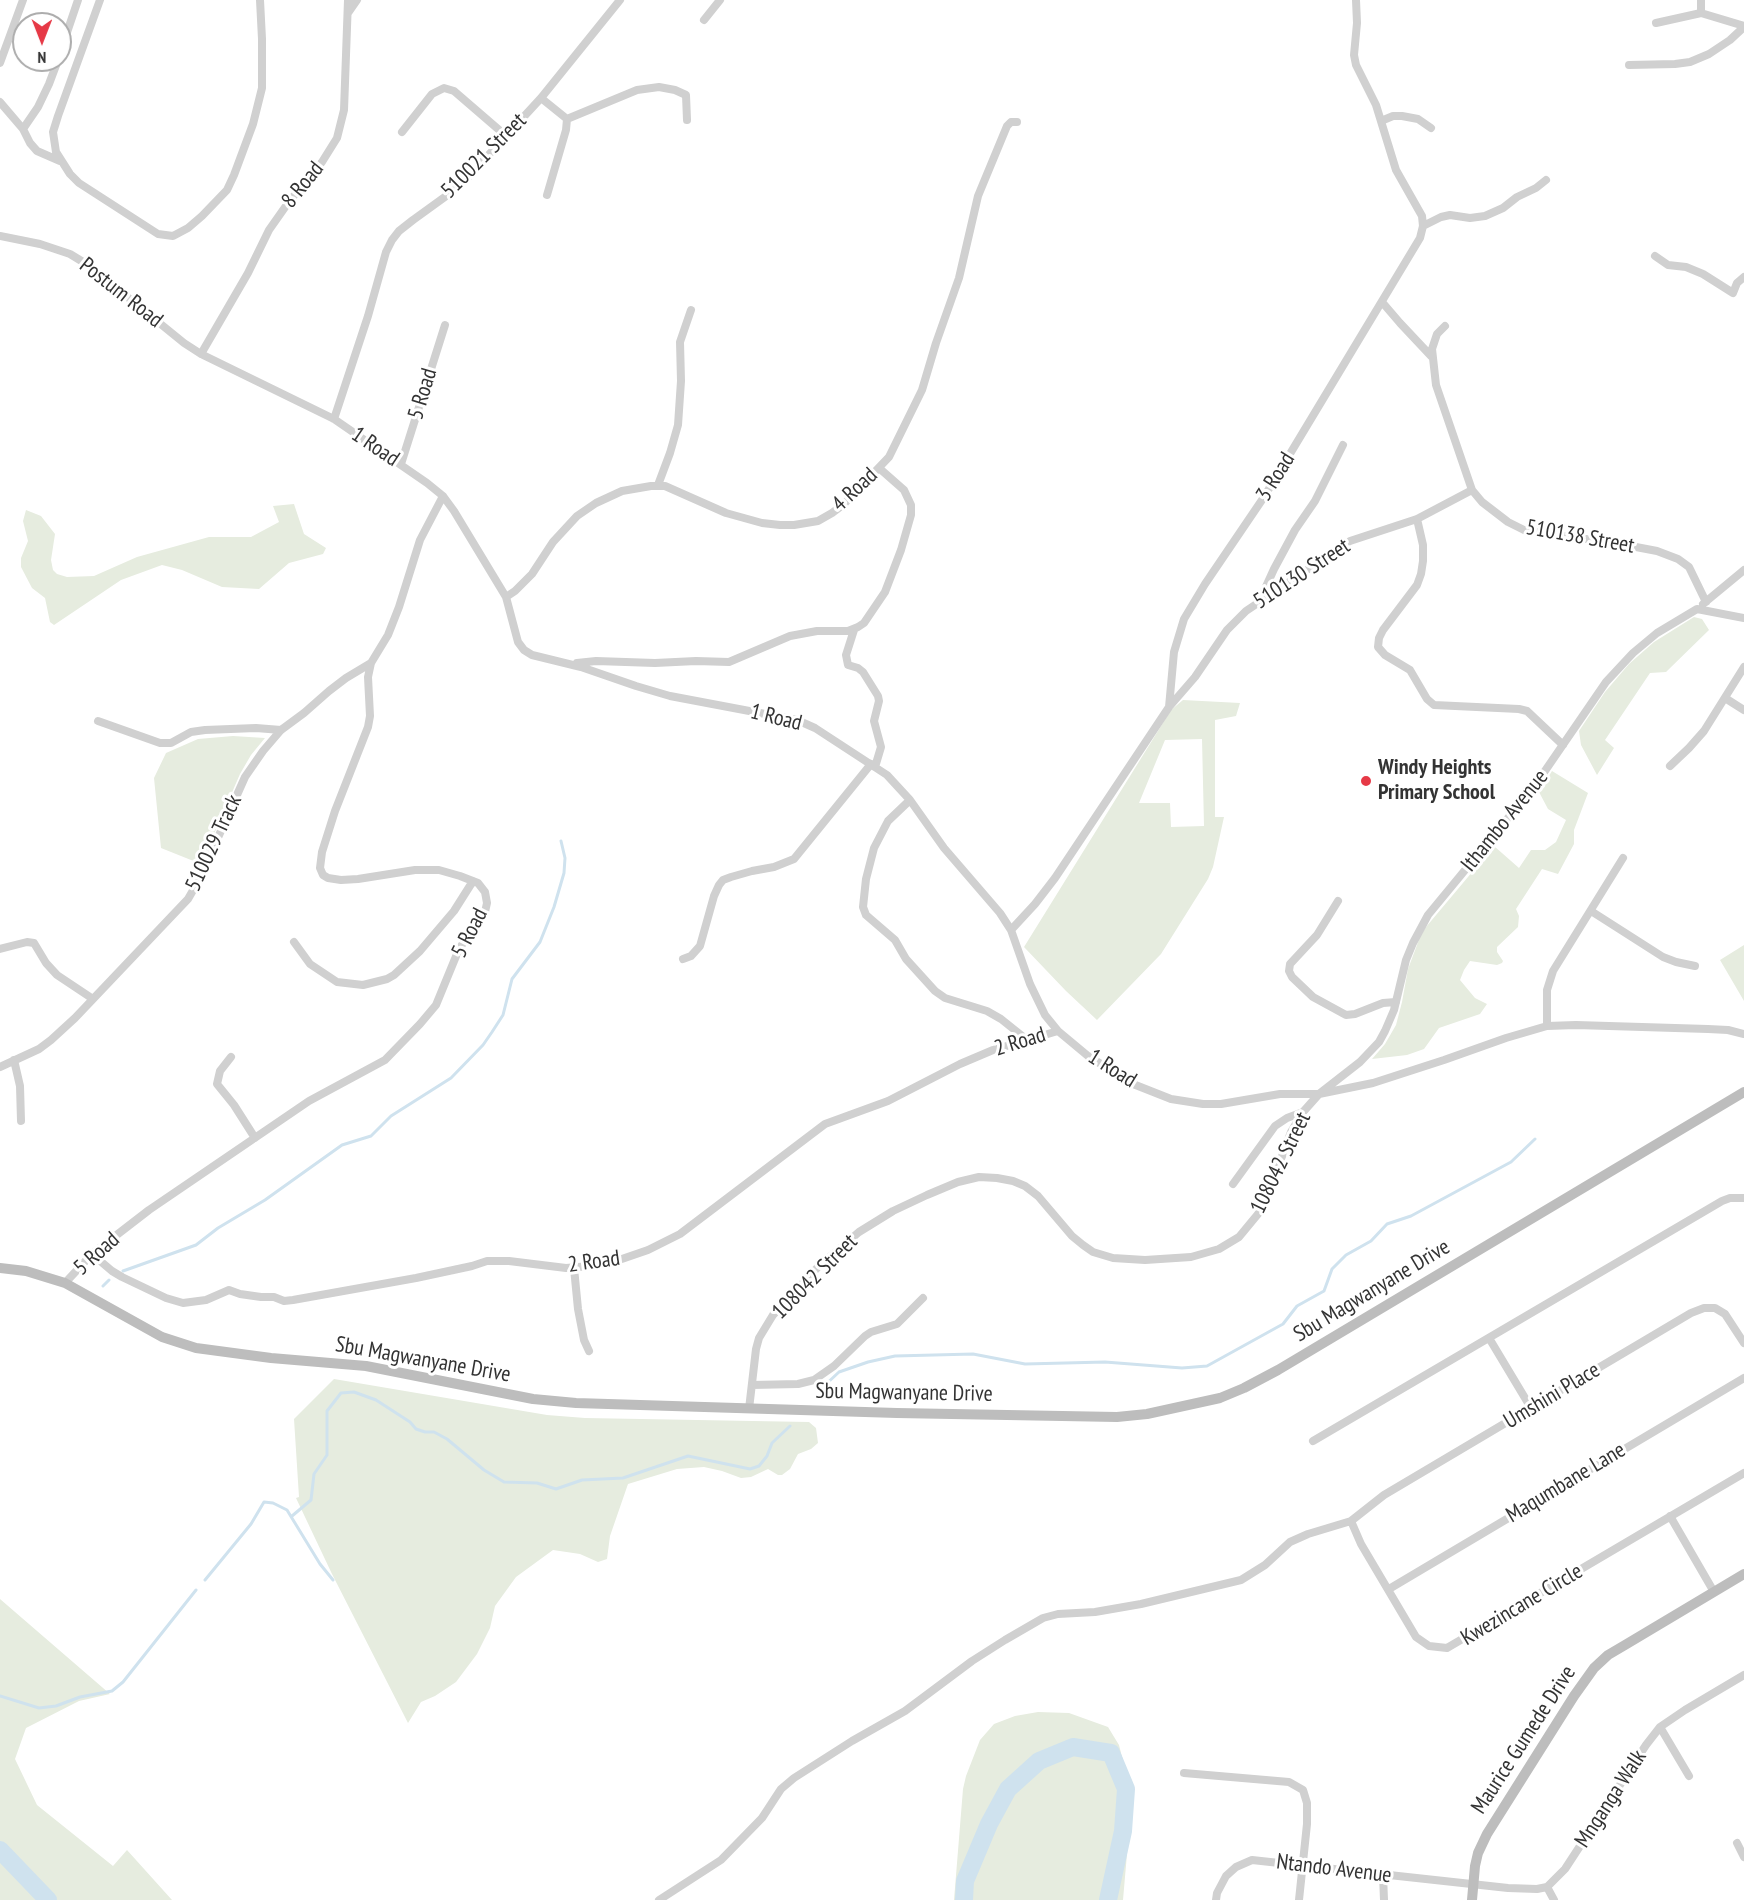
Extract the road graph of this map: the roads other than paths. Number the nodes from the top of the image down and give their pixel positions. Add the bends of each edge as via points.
1 (23, 0) edge
2 (78, 0) edge
3 (100, 0) edge
4 (260, 0) edge
5 (348, 0) edge
6 (357, 0) edge
7 (620, 0) edge
8 (720, 0) edge
9 (1356, 0) edge
10 (1701, 0) edge
11 (1701, 13) junction
12 (347, 14) junction
13 (72, 18) edge
14 (704, 20) dead end
15 (1656, 23) dead end
16 (1744, 27) edge
17 (0, 63) edge
18 (1629, 65) dead end
19 (54, 72) edge
20 (541, 98) junction
21 (0, 102) edge
22 (567, 118) junction
23 (687, 120) dead end
24 (1381, 121) junction
25 (1017, 122) dead end
26 (1431, 128) dead end
27 (23, 129) junction
28 (402, 132) dead end
29 (506, 135) junction
30 (60, 161) junction
31 (1546, 180) dead end
32 (547, 195) dead end
33 (1423, 226) junction
34 (0, 236) edge
35 (1654, 256) dead end
36 (1744, 277) edge
37 (1382, 302) junction
38 (691, 310) dead end
39 (445, 325) dead end
40 (1446, 326) dead end
41 (201, 354) junction
42 (1431, 356) junction
43 (334, 419) junction
44 (1343, 445) dead end
45 (401, 464) junction
46 (879, 468) junction
47 (658, 485) junction
48 (1472, 490) junction
49 (443, 496) junction
50 (1418, 519) junction
51 (1744, 570) edge
52 (506, 597) junction
53 (1706, 602) junction
54 (1258, 603) junction
55 (1697, 609) junction
56 (1744, 618) edge
57 (854, 630) junction
58 (371, 663) junction
59 (569, 664) junction
60 (1744, 667) edge
61 (1725, 698) junction
62 (1168, 707) junction
63 (1744, 710) edge
64 (98, 721) dead end
65 (281, 730) junction
66 (1563, 745) junction
67 (873, 766) junction
68 (1670, 766) dead end
69 (910, 800) junction
70 (1623, 858) dead end
71 (473, 881) junction
72 (1338, 901) dead end
73 (1591, 911) junction
74 (1011, 930) junction
75 (294, 942) dead end
76 (0, 949) edge
77 (683, 959) dead end
78 (1695, 966) dead end
79 (93, 999) junction
80 (1396, 1002) junction
81 (1547, 1026) junction
82 (1058, 1031) junction
83 (1744, 1034) edge
84 (1026, 1040) junction
85 (231, 1057) dead end
86 (14, 1060) junction
87 (0, 1067) edge
88 (1744, 1092) edge
89 (1319, 1094) junction
90 (1303, 1112) junction
91 (21, 1121) dead end
92 (255, 1138) junction
93 (1233, 1184) dead end
94 (1744, 1198) edge
95 (92, 1254) junction
96 (0, 1268) edge
97 (574, 1268) junction
98 (65, 1283) junction
99 (923, 1298) dead end
100 (1489, 1338) junction
101 (1744, 1343) edge
102 (588, 1351) dead end
103 (1744, 1378) edge
104 (752, 1385) junction
105 (1531, 1408) junction
106 (749, 1410) junction
107 (1313, 1441) dead end
108 (1744, 1473) edge
109 (1670, 1516) junction
110 (1353, 1520) junction
111 (1744, 1574) edge
112 (1389, 1589) junction
113 (1714, 1592) junction
114 (1744, 1676) edge
115 (1660, 1727) junction
116 (1184, 1773) dead end
117 (1689, 1776) dead end
118 (1737, 1843) dead end
119 (1744, 1857) edge
120 (1304, 1865) junction
121 (1383, 1875) junction
122 (1472, 1884) junction
123 (1547, 1887) junction
124 (659, 1900) edge
125 (1216, 1900) edge
126 (1299, 1900) edge
127 (1384, 1900) edge
128 (1472, 1900) edge
129 (1554, 1900) edge

1 - 17 street
2 - 13 street
3 - 30 street via 53,132
4 - 30 street via 263,73 253,124 227,190 188,228 173,236 158,234 79,183
5 - 12 street, 8 Road
6 - 12 street
7 - 20 street, 510021 Street
8 - 14 street
9 - 24 street via 1356,65
10 - 11 street
11 - 15 street
11 - 16 street
12 - 41 street, 8 Road via 344,110 337,138 269,230
16 - 18 street via 1709,54 1690,62
19 - 27 street
20 - 22 street
20 - 29 street, 510021 Street
21 - 27 street
22 - 23 street via 647,87 686,94
22 - 32 street
24 - 26 street via 1402,116 1418,119
24 - 33 street via 1396,170 1419,210
25 - 46 street, 4 Road via 1008,126 978,196 959,278 922,390 894,449
27 - 30 street via 37,151
28 - 29 street via 432,94 444,88 454,91
29 - 43 street, 510021 Street via 460,186 392,240
31 - 33 street via 1485,216 1450,215
33 - 37 street, 3 Road via 1420,238
34 - 41 street, Postum Road via 70,254
35 - 36 street via 1668,265 1703,274 1733,293
37 - 42 street
37 - 62 street, 3 Road via 1264,497 1184,619 1174,652
38 - 47 street via 680,342 678,425
39 - 45 street, 5 Road
40 - 42 street via 1433,341
41 - 43 street, 1 Road
42 - 48 street, 510138 Street via 1441,402
43 - 45 street, 1 Road
44 - 54 street
45 - 49 street, 1 Road
46 - 47 street, 4 Road via 832,513 794,525 735,516
46 - 57 street via 904,490 911,515 885,592 864,623
47 - 52 street, 4 Road via 622,491 586,509 564,530 521,586
48 - 50 street, 510130 Street
48 - 53 street, 510138 Street via 1496,514 1524,530 1615,543 1678,559 1689,567
49 - 52 street, 1 Road
49 - 58 street, 5 Road via 420,540 388,635
50 - 54 street, 510130 Street via 1350,541
50 - 66 street via 1423,545 1421,574 1383,630 1378,647 1410,670 1434,705 1527,711
51 - 53 street, Ithambo Avenue
52 - 59 street, 1 Road via 518,642 524,650
53 - 55 street, Ithambo Avenue
54 - 62 street, 510130 Street via 1227,630 1195,677
55 - 56 street
55 - 66 street, Ithambo Avenue via 1657,633 1618,667
57 - 59 street via 790,636 729,662
57 - 67 street via 846,655 848,665 863,672 879,701 874,722 881,747
58 - 65 street, 510029 Track
58 - 71 street, 5 Road via 368,727 332,821 322,852 321,872 340,880 439,870
59 - 67 street, 1 Road via 670,696 797,720
60 - 61 street
61 - 63 street
61 - 68 street via 1704,731
62 - 74 street, 3 Road via 1055,878
64 - 65 street via 160,743 205,730
65 - 79 street, 510029 Track via 245,777 194,891
66 - 80 street, Ithambo Avenue via 1536,784 1428,915 1406,960
67 - 69 street, 1 Road
67 - 77 street via 794,860 723,880 716,890 700,946 692,956
69 - 74 street, 1 Road
69 - 84 street via 888,821 874,848 866,879 866,915 895,940 906,959 935,991 987,1011
70 - 73 street
71 - 75 street via 420,951 387,979 363,985 337,982 310,964
71 - 92 street, 5 Road via 485,892 485,912 459,949 436,1005 420,1024 385,1060 309,1101
72 - 80 street via 1317,935 1290,964 1292,977 1313,997 1346,1015
73 - 78 street via 1663,957
73 - 81 street via 1549,981
74 - 82 street, 1 Road via 1030,984
76 - 79 street via 34,944 57,975
79 - 86 street, 510029 Track via 51,1040
80 - 89 street, Ithambo Avenue via 1379,1042
81 - 83 street, 108042 Street via 1708,1029
81 - 89 street, 108042 Street via 1373,1083
82 - 84 street, 2 Road
82 - 89 street, 1 Road via 1132,1084 1171,1099 1221,1104 1280,1094
84 - 97 street, 2 Road via 979,1056 888,1101 825,1124 666,1242 616,1261
85 - 92 street via 216,1082
86 - 87 street, 510029 Track
86 - 91 street
88 - 106 main road, Sbu Magwanyane Drive via 1278,1370 1220,1398 1117,1417
89 - 90 street, 108042 Street
90 - 93 street via 1275,1126
90 - 104 street, 108042 Street via 1258,1214 1230,1244 1204,1254 1145,1260 1103,1256 1072,1236 1025,1186 997,1178 958,1182 893,1211 839,1248 773,1315 759,1338
92 - 95 street, 5 Road
94 - 100 street via 1722,1202
95 - 97 street, 2 Road via 122,1277 183,1303 206,1300 229,1290 293,1300 487,1261
95 - 98 street, 5 Road
96 - 98 main road, Sbu Magwanyane Drive
97 - 102 street
98 - 106 main road, Sbu Magwanyane Drive via 162,1337 196,1348 366,1366 533,1399
99 - 104 street via 897,1324 864,1336 814,1380
100 - 105 street
100 - 107 street
101 - 105 street, Umshini Place via 1725,1314 1715,1308 1704,1308
103 - 112 street, Maqumbane Lane
104 - 106 street, 108042 Street
105 - 110 street, Umshini Place via 1384,1495
108 - 109 street, Kwezincane Circle
109 - 112 street, Kwezincane Circle via 1447,1648 1421,1642 1416,1637
109 - 113 street
110 - 112 street, Kwezincane Circle via 1361,1544
110 - 124 street via 1299,1537 1241,1581 1133,1605 1051,1616 1028,1626 972,1661 905,1711 795,1778 721,1860
111 - 113 main road, Maurice Gumede Drive
113 - 122 main road, Maurice Gumede Drive via 1608,1655 1594,1668 1491,1826 1478,1852
114 - 115 street, Mnganga Walk
115 - 117 street
115 - 123 street, Mnganga Walk via 1565,1869
116 - 120 street via 1299,1786 1308,1808
118 - 119 street
120 - 121 street, Ntando Avenue
120 - 125 street, Ntando Avenue via 1244,1862 1226,1876
120 - 126 street
121 - 122 street, Ntando Avenue
121 - 127 street
122 - 123 street via 1527,1890
122 - 128 main road, Maurice Gumede Drive
123 - 129 street

